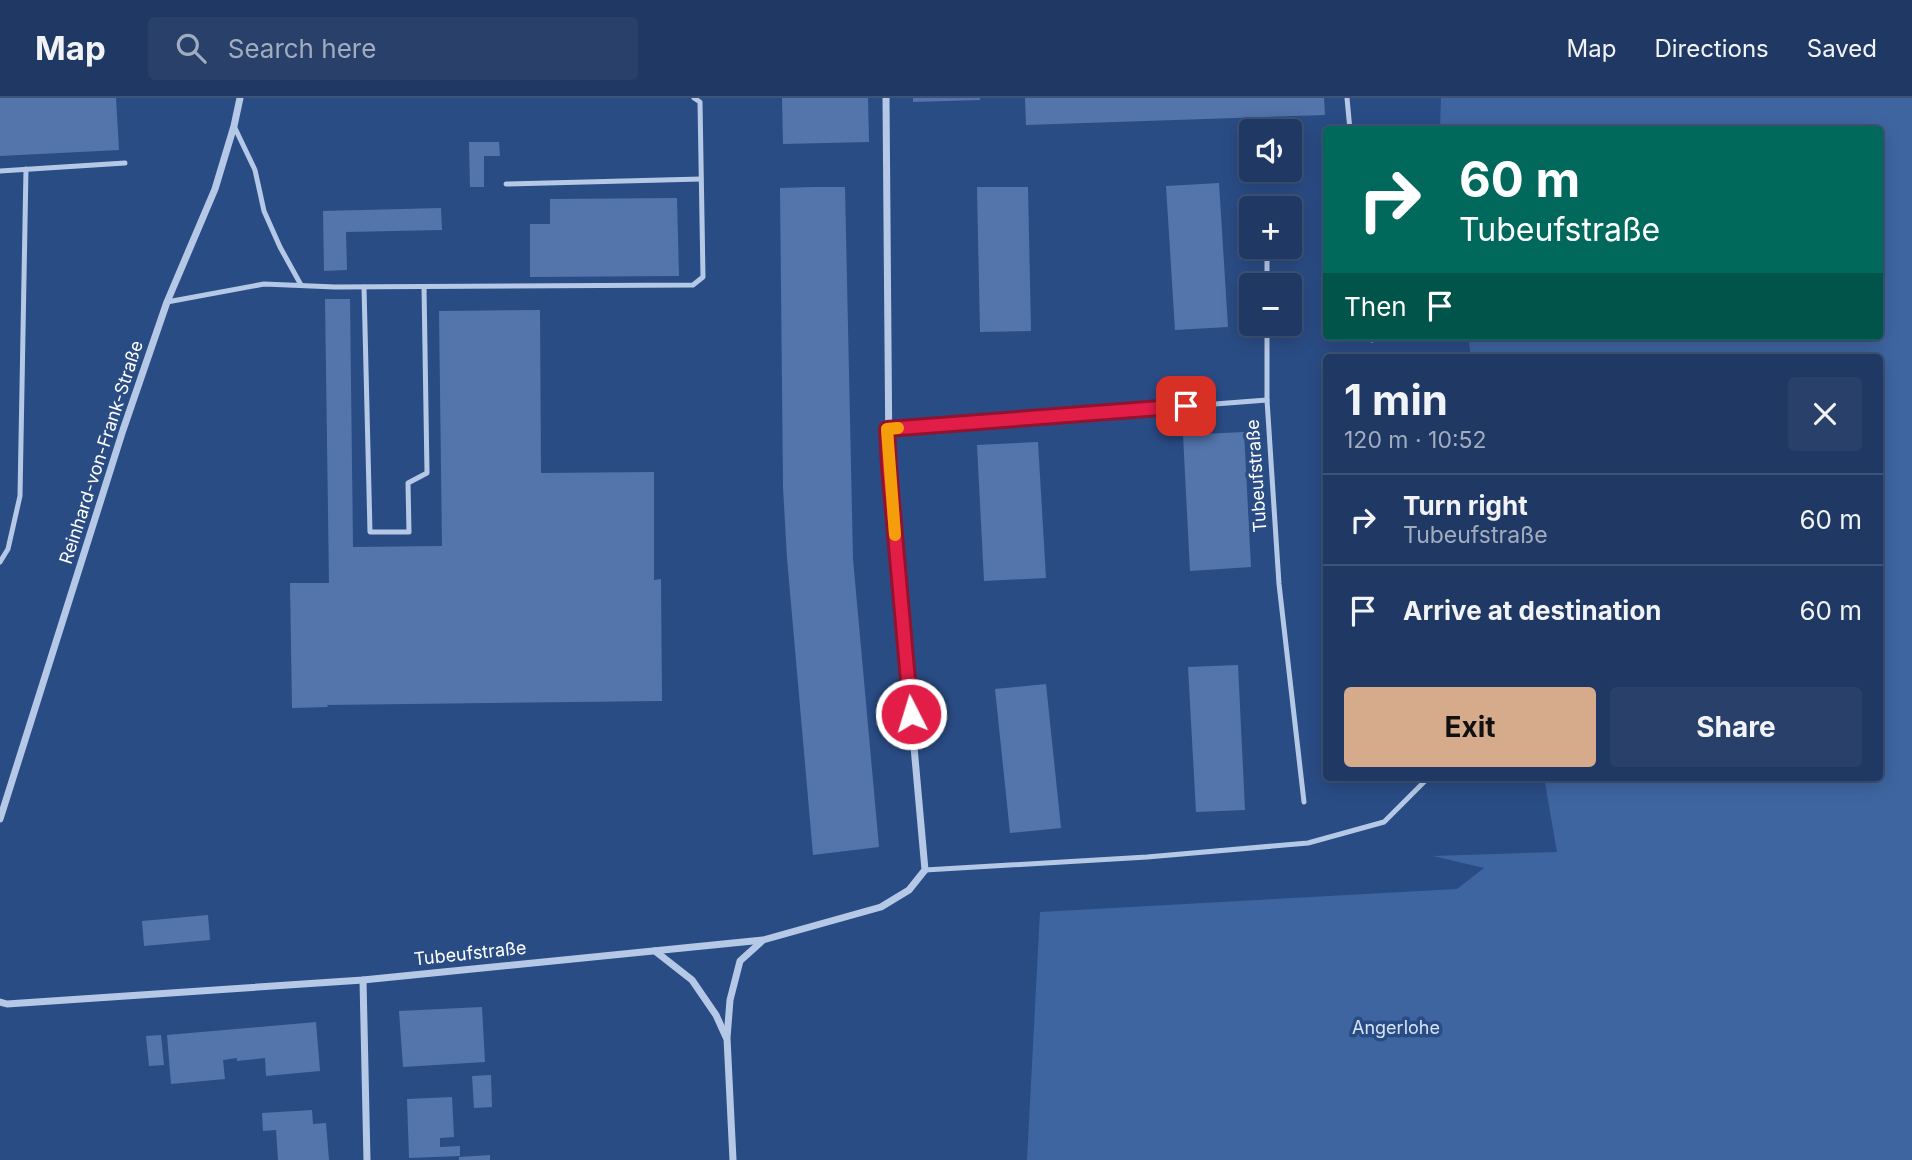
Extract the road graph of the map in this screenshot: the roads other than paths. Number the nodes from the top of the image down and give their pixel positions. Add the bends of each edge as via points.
1 (240, 98) edge
2 (694, 98) edge
3 (886, 98) edge
4 (1347, 98) edge
5 (234, 126) junction
6 (1350, 126) edge
7 (124, 163) dead end
8 (26, 169) junction
9 (0, 171) edge
10 (701, 179) junction
11 (506, 184) dead end
12 (301, 285) junction
13 (364, 287) junction
14 (424, 287) junction
15 (167, 302) junction
16 (1267, 336) edge
17 (1267, 400) junction
18 (887, 429) junction
19 (0, 562) edge
20 (1425, 781) edge
21 (1304, 802) dead end
22 (0, 819) edge
23 (925, 870) junction
24 (763, 940) junction
25 (654, 951) junction
26 (363, 980) junction
27 (0, 1002) edge
28 (727, 1038) junction
29 (367, 1160) edge
30 (733, 1160) edge

1 - 5 street, Reinhard-von-Frank-Straße
2 - 10 lane via 699,102
3 - 18 street
4 - 6 lane
5 - 12 lane via 255,170 264,211
5 - 15 street, Reinhard-von-Frank-Straße via 215,188
7 - 8 lane
8 - 9 lane
8 - 19 lane via 20,496 8,549
10 - 11 lane
10 - 14 lane via 703,277 692,285
12 - 13 lane
12 - 15 lane via 264,284
13 - 14 lane
13 - 14 lane via 370,532 409,532 408,483 427,473
15 - 22 street, Reinhard-von-Frank-Straße
16 - 17 lane
17 - 18 lane, Tubeufstraße
17 - 21 lane, Tubeufstraße via 1279,584
18 - 23 street
20 - 23 lane via 1384,822 1308,843
23 - 24 street, Tubeufstraße via 909,890 881,907
24 - 25 street, Tubeufstraße
24 - 28 street via 740,961
25 - 26 street, Tubeufstraße
25 - 28 street via 692,980
26 - 27 street, Tubeufstraße
26 - 29 street
28 - 30 street

